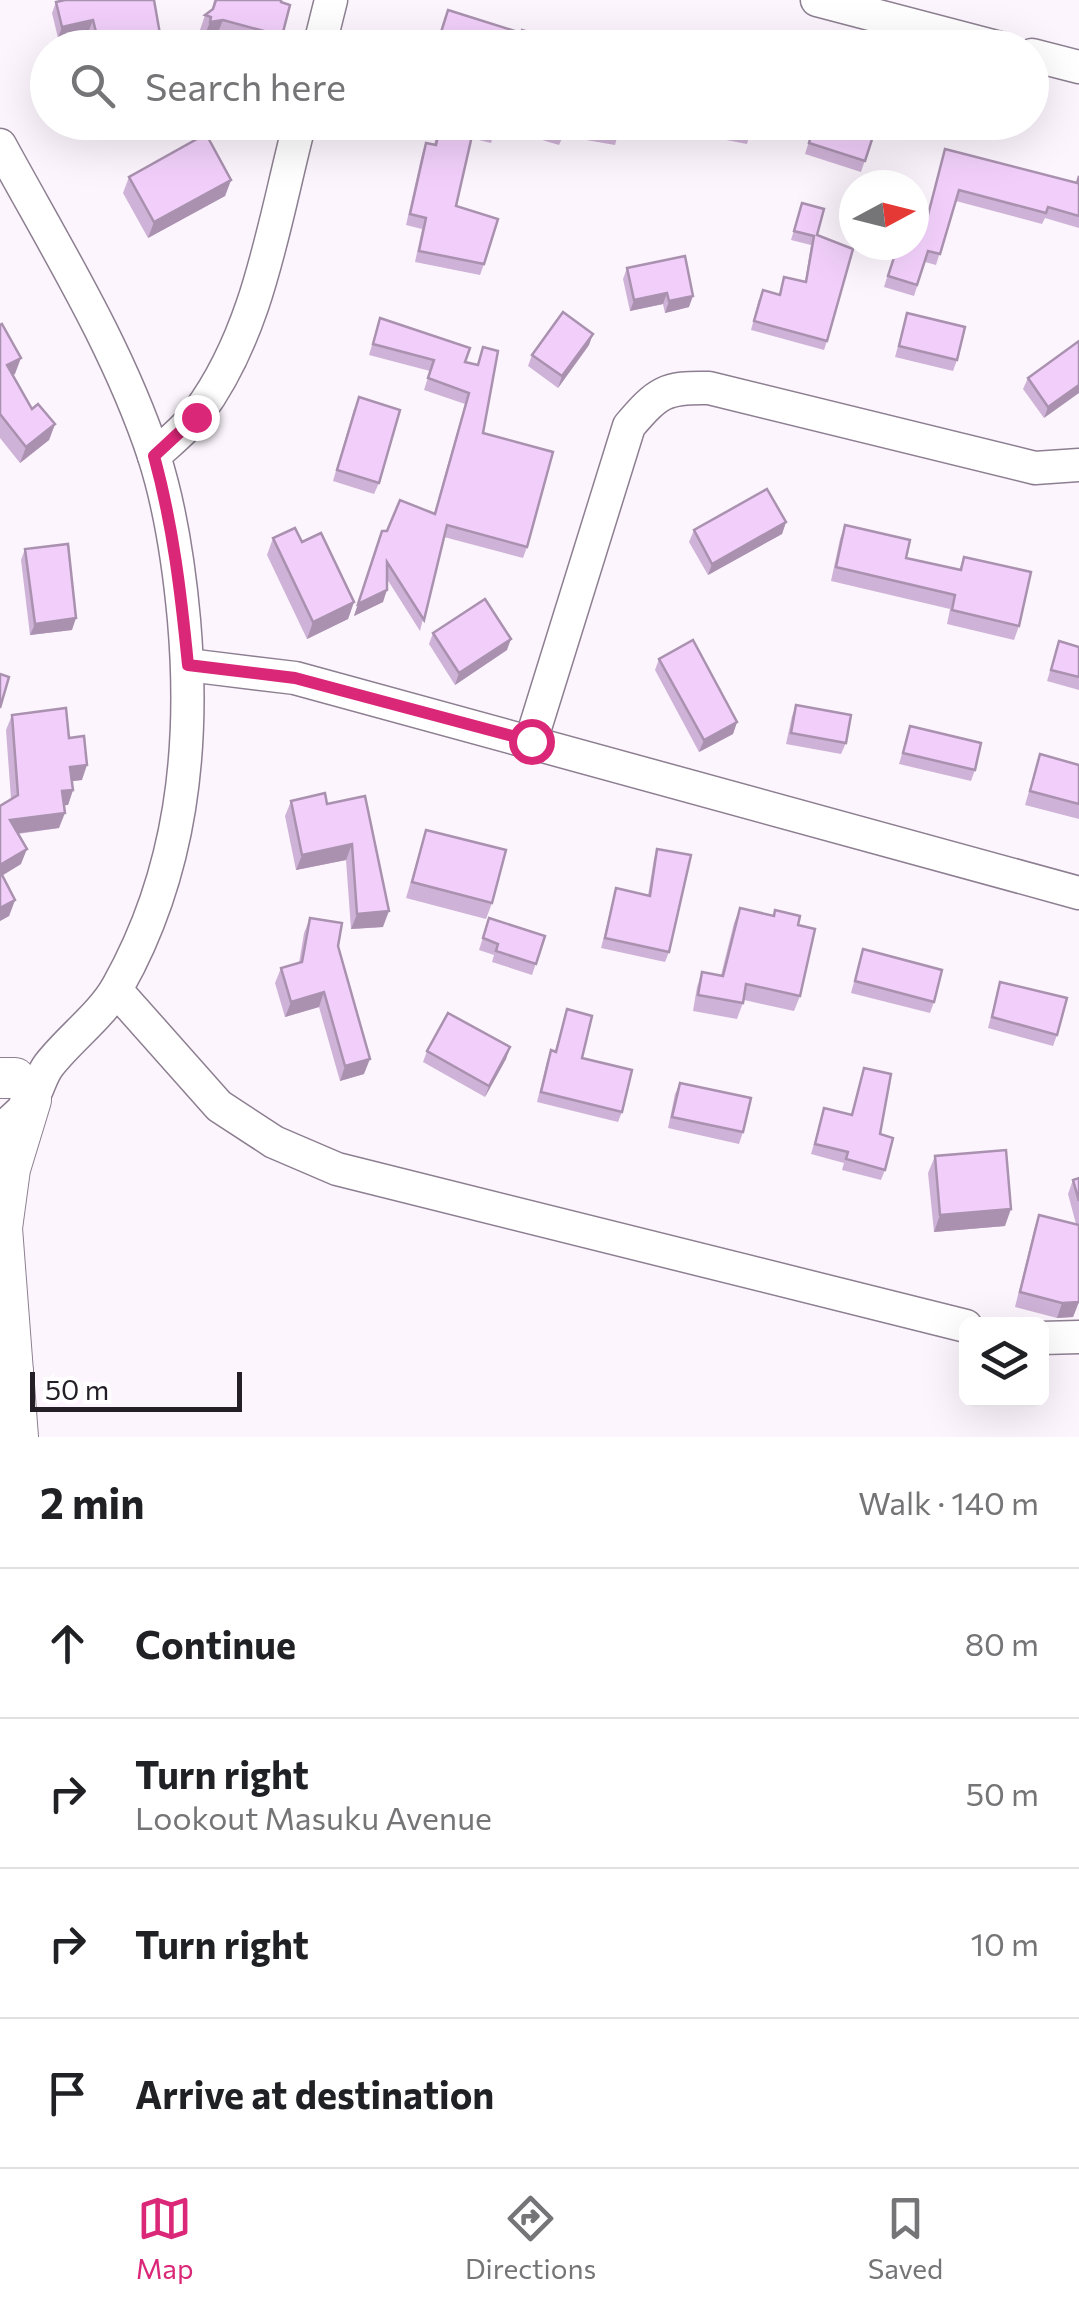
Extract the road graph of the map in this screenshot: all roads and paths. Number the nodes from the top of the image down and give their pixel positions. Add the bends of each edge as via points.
1 (331, 0) edge
2 (818, 0) edge
3 (324, 30) edge
4 (932, 30) edge
5 (1049, 60) edge
6 (1079, 67) edge
7 (295, 140) edge
8 (3, 159) edge
9 (154, 456) junction
10 (1079, 465) edge
11 (188, 665) junction
12 (531, 741) junction
13 (1079, 894) edge
14 (116, 990) junction
15 (18, 1082) edge
16 (0, 1131) edge
17 (959, 1324) edge
18 (1079, 1337) edge
19 (1049, 1338) edge
20 (6, 1353) edge
21 (18, 1437) edge

1 - 3 street
2 - 4 street
5 - 6 street
7 - 9 street via 249,318 196,417
8 - 9 street via 100,329
9 - 11 street via 175,548
10 - 12 street via 1035,468 709,388 664,391 630,426
11 - 12 street via 295,678
11 - 14 street via 182,808 162,890
12 - 13 street
14 - 15 street
14 - 17 street via 219,1106 274,1142 337,1169
15 - 16 street
15 - 20 main road via 2,1228
18 - 19 street
20 - 21 main road

